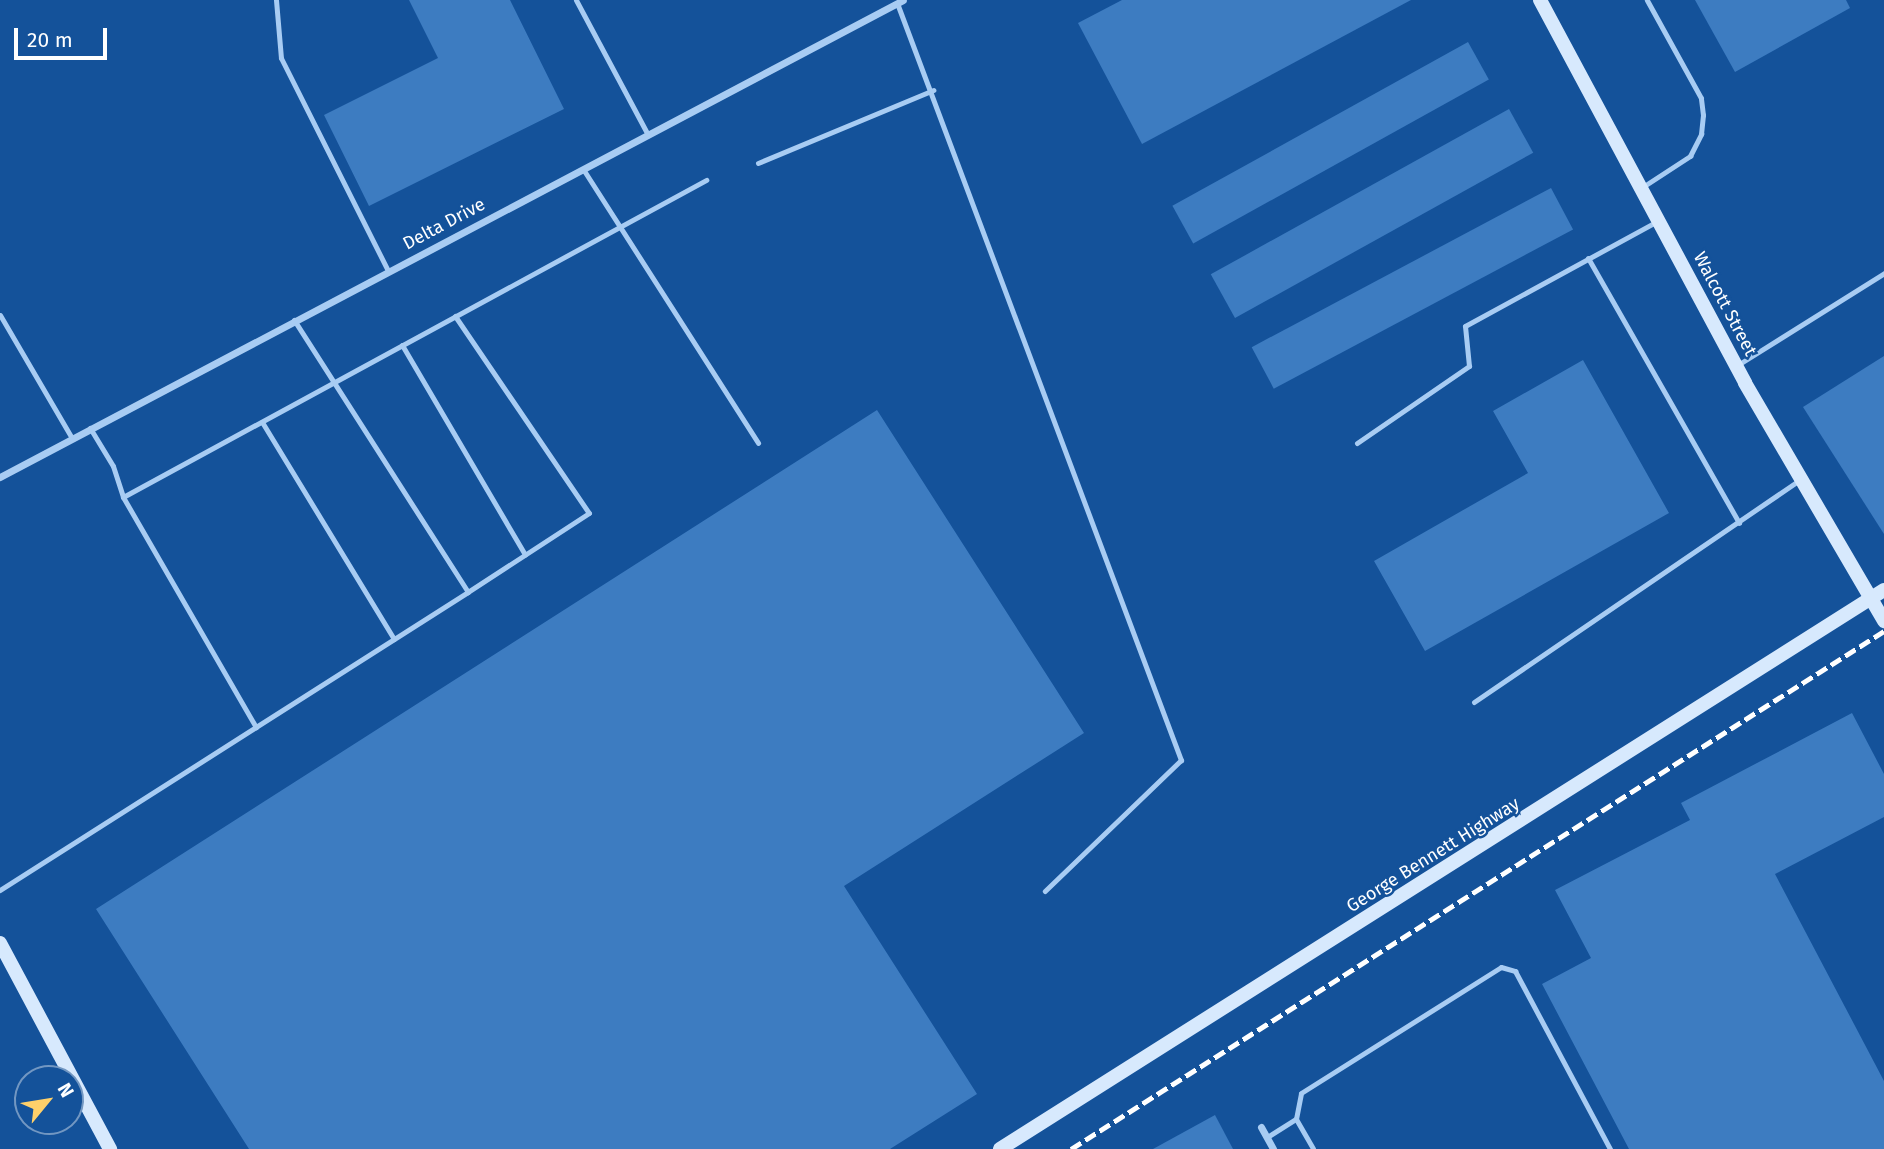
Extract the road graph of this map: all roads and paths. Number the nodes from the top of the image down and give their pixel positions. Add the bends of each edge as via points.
1 (276, 0) edge
2 (576, 0) edge
3 (1540, 0) edge
4 (1647, 0) edge
5 (900, 2) edge
6 (933, 90) junction
7 (648, 135) junction
8 (758, 163) dead end
9 (583, 169) junction
10 (706, 180) dead end
11 (1641, 188) junction
12 (1658, 220) junction
13 (618, 228) junction
14 (1588, 258) junction
15 (388, 271) junction
16 (1884, 274) edge
17 (0, 315) edge
18 (455, 316) junction
19 (294, 320) junction
20 (402, 345) junction
21 (1736, 366) junction
22 (333, 383) junction
23 (262, 422) junction
24 (90, 428) junction
25 (72, 438) junction
26 (758, 443) dead end
27 (1357, 443) dead end
28 (0, 477) edge
29 (1801, 478) junction
30 (123, 497) junction
31 (1739, 523) junction
32 (525, 555) junction
33 (468, 592) junction
34 (1878, 594) edge
35 (1884, 621) edge
36 (394, 639) junction
37 (1474, 702) dead end
38 (256, 727) junction
39 (0, 890) edge
40 (1045, 891) dead end
41 (0, 943) edge
42 (1296, 1119) junction
43 (1261, 1127) dead end
44 (1267, 1137) junction
45 (110, 1149) edge
46 (1000, 1149) edge
47 (1273, 1149) edge
48 (1313, 1149) edge
49 (1610, 1149) edge

1 - 15 lane via 281,58
2 - 7 lane
3 - 11 main road, Walcott Street
4 - 11 lane via 1700,98 1703,115 1701,134 1690,156
5 - 6 lane
5 - 7 street, Delta Drive
6 - 8 lane
6 - 40 lane via 1181,760
7 - 9 street, Delta Drive
9 - 13 lane
9 - 15 street, Delta Drive
10 - 13 lane
11 - 12 main road, Walcott Street
12 - 14 lane
12 - 21 main road, Walcott Street
13 - 18 lane
13 - 26 lane
14 - 27 lane via 1465,326 1469,366
14 - 31 lane
15 - 19 street, Delta Drive
16 - 21 lane
17 - 25 lane
18 - 20 lane
18 - 32 lane via 589,513
19 - 22 lane
19 - 24 street, Delta Drive
20 - 22 lane
20 - 32 lane
21 - 29 main road, Walcott Street
22 - 23 lane
22 - 33 lane
23 - 30 lane
23 - 36 lane
24 - 25 street, Delta Drive
24 - 30 lane via 113,466
25 - 28 street, Delta Drive
29 - 31 lane
29 - 34 main road, Walcott Street
30 - 38 lane
31 - 37 lane
32 - 33 lane
33 - 36 lane
34 - 35 main road, Walcott Street
34 - 46 main road, George Bennett Highway
36 - 38 lane
38 - 39 lane
41 - 45 main road
42 - 44 lane
42 - 48 lane
42 - 49 lane via 1301,1093 1501,967 1515,971
43 - 44 street
44 - 47 street

